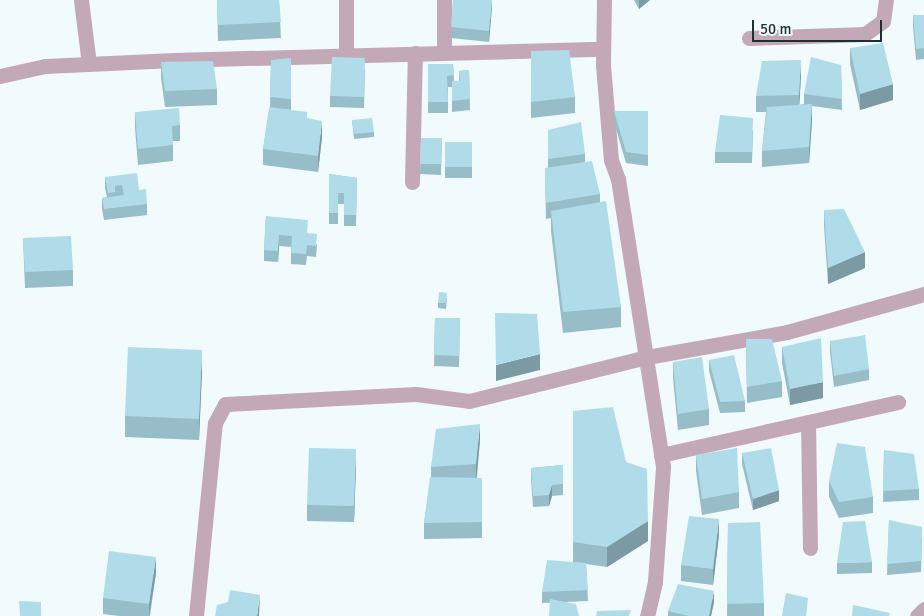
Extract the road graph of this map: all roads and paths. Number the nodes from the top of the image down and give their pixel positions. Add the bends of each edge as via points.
1 (82, 0) edge
2 (346, 0) edge
3 (444, 0) edge
4 (604, 0) edge
5 (886, 0) edge
6 (749, 38) dead end
7 (602, 49) junction
8 (444, 52) junction
9 (415, 53) junction
10 (346, 54) junction
11 (89, 64) junction
12 (0, 76) edge
13 (412, 182) dead end
14 (924, 294) edge
15 (647, 357) junction
16 (898, 402) dead end
17 (808, 422) junction
18 (661, 455) junction
19 (810, 548) dead end
20 (924, 609) edge
21 (196, 616) edge
22 (647, 616) edge
23 (917, 616) edge

1 - 11 street
2 - 10 street
3 - 8 street
4 - 7 street
5 - 6 street via 882,21 865,34
7 - 8 street
7 - 15 street via 611,160 618,179
8 - 9 street
9 - 10 street
9 - 13 street
10 - 11 street
11 - 12 street via 45,66
14 - 15 street via 787,332
15 - 18 street
15 - 21 street via 469,401 416,394 225,404 215,423
16 - 17 street
17 - 18 street
17 - 19 street
18 - 22 street via 662,524 656,582
20 - 23 street

